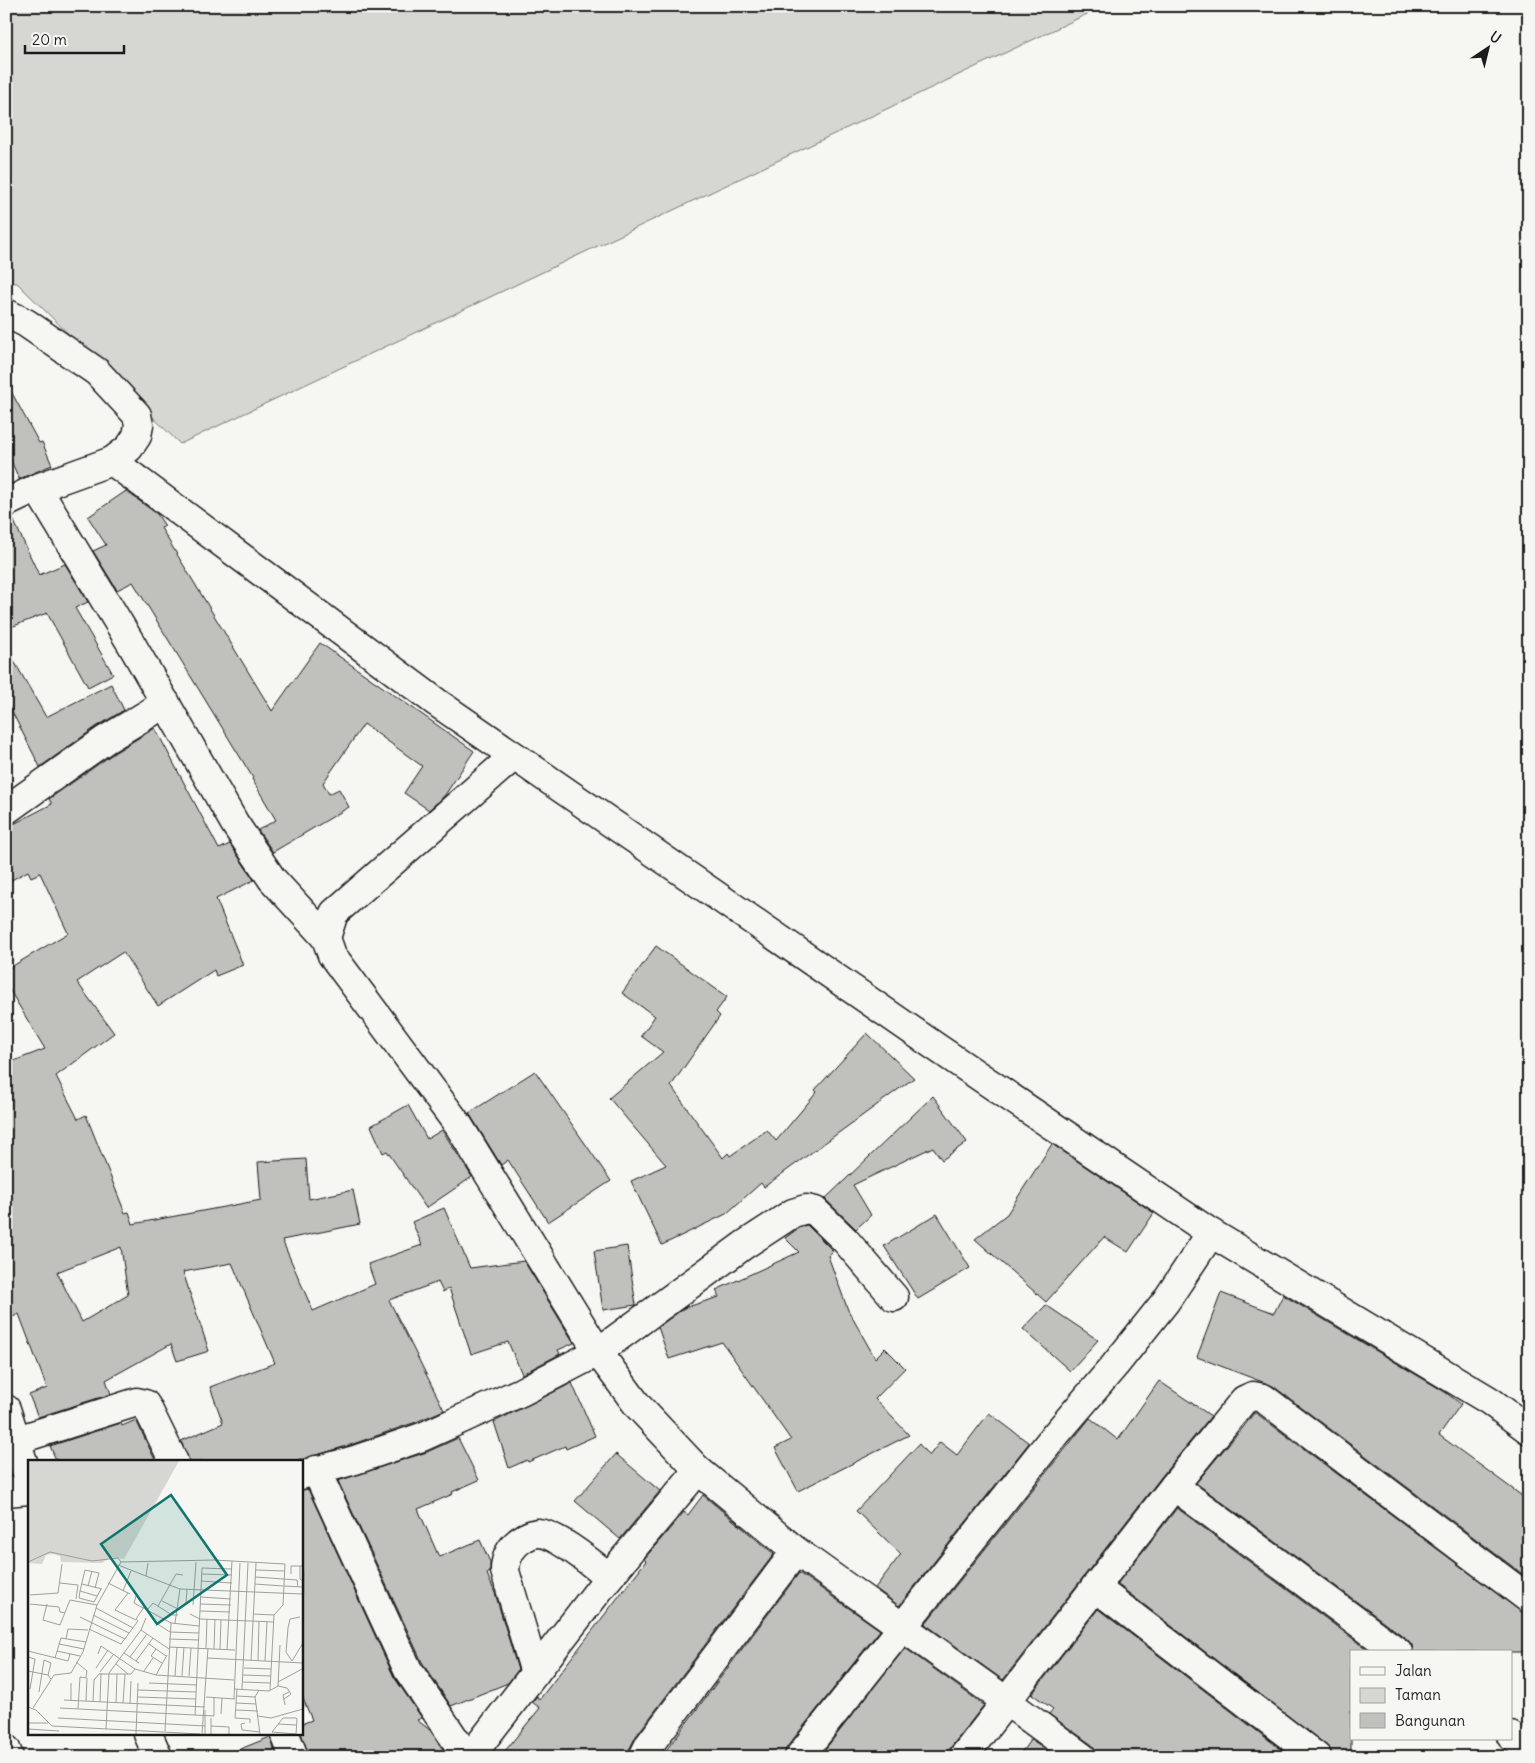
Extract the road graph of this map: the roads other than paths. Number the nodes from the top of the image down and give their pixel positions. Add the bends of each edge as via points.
1 (6, 313) edge
2 (112, 461) junction
3 (37, 488) junction
4 (6, 503) edge
5 (166, 703) junction
6 (514, 756) junction
7 (6, 810) edge
8 (326, 938) junction
9 (1211, 1233) junction
10 (894, 1297) dead end
11 (598, 1352) junction
12 (6, 1409) edge
13 (1529, 1430) edge
14 (17, 1440) junction
15 (173, 1460) edge
16 (698, 1470) junction
17 (309, 1472) edge
18 (28, 1477) edge
19 (1174, 1486) junction
20 (28, 1490) edge
21 (6, 1492) edge
22 (796, 1551) junction
23 (610, 1577) junction
24 (1095, 1587) junction
25 (1529, 1599) edge
26 (902, 1626) junction
27 (1395, 1650) edge
28 (535, 1673) junction
29 (1006, 1701) junction
30 (149, 1736) edge
31 (286, 1736) edge
32 (1512, 1737) edge
33 (1529, 1749) edge
34 (6, 1750) edge
35 (9, 1757) edge
36 (158, 1757) edge
37 (294, 1757) edge
38 (469, 1757) edge
39 (643, 1757) edge
40 (799, 1757) edge
41 (963, 1757) edge
42 (1082, 1757) edge
43 (1317, 1757) edge

1 - 2 street via 97,372 137,415 137,436 129,448
2 - 3 street
2 - 6 street via 436,702
3 - 4 street
3 - 5 street
5 - 7 street via 106,740
5 - 8 street via 235,824 272,879
6 - 8 street via 334,913
6 - 9 street
8 - 11 street via 332,955 459,1126
9 - 13 street via 1490,1401
9 - 26 street via 1166,1301
10 - 11 street via 845,1240 815,1211 806,1209 793,1213 744,1245
11 - 16 street via 638,1406
11 - 17 street via 521,1392 422,1437
12 - 14 street
14 - 15 street via 137,1402 147,1407
14 - 18 street
16 - 22 street
16 - 23 street
17 - 38 street via 408,1670
19 - 24 street
19 - 25 street via 1244,1400 1259,1396
19 - 27 street
20 - 21 street
22 - 26 street
22 - 39 street
23 - 28 street
23 - 28 street via 556,1538 530,1535 512,1549 506,1559 505,1571
24 - 29 street
24 - 43 street
26 - 29 street
26 - 40 street
28 - 38 street
29 - 41 street
29 - 42 street
30 - 36 street
31 - 37 street
32 - 33 street
34 - 35 street

